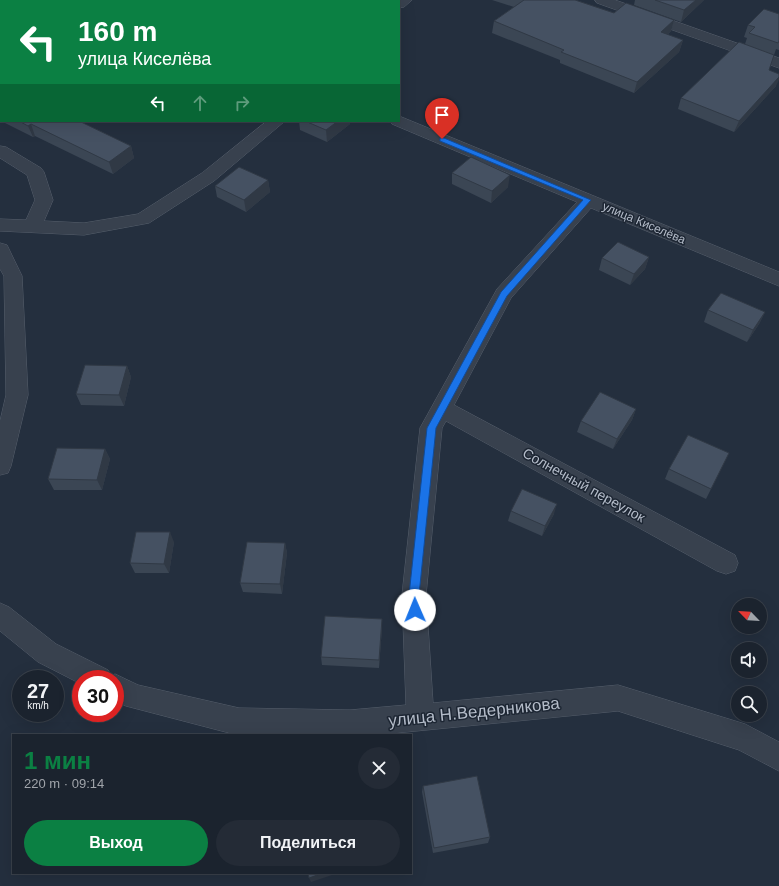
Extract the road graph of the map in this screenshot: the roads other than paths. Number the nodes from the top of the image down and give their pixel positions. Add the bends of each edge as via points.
1 (602, 0) edge
2 (779, 63) edge
3 (275, 122) edge
4 (400, 122) edge
5 (0, 151) edge
6 (588, 200) junction
7 (0, 224) edge
8 (33, 226) junction
9 (0, 249) edge
10 (779, 279) edge
11 (442, 409) junction
12 (0, 466) edge
13 (726, 563) dead end
14 (0, 615) edge
15 (81, 670) edge
16 (124, 692) edge
17 (420, 717) junction
18 (779, 757) edge

1 - 2 street
3 - 8 street via 208,177 143,219 84,229
4 - 6 street, улица Киселёва
5 - 8 street via 35,172 44,200
6 - 10 street, улица Киселёва
6 - 11 street via 504,294
7 - 8 street
9 - 12 street via 13,276 17,395
11 - 13 street, Солнечный переулок
11 - 17 street via 431,428 414,595
14 - 15 street via 47,653
16 - 17 street, улица Н.Ведерникова via 135,697 239,722 350,724
17 - 18 street, улица Н.Ведерникова via 618,698 745,738

